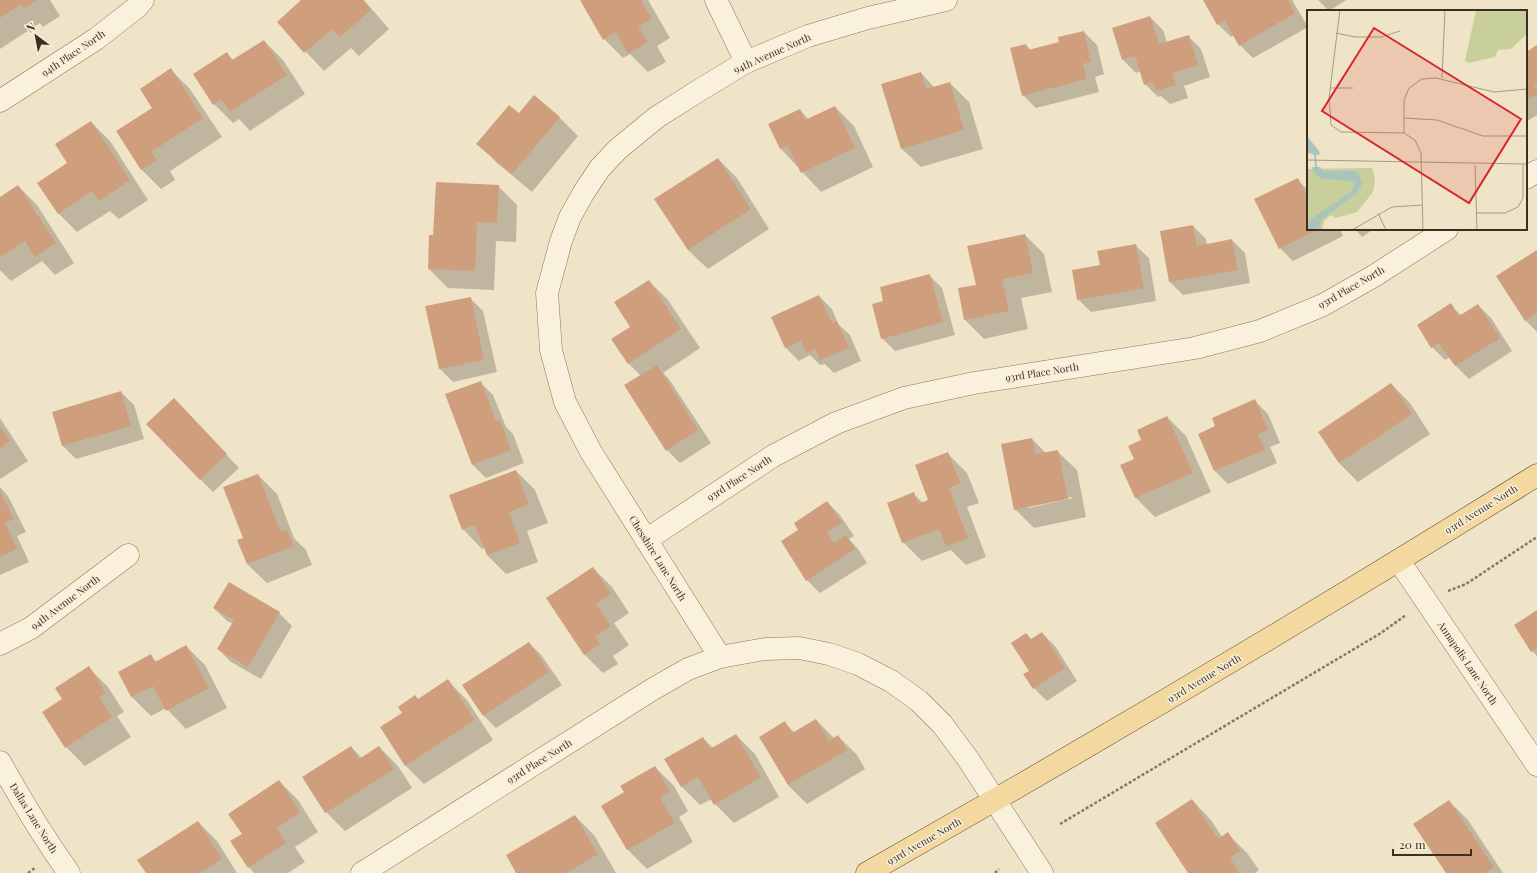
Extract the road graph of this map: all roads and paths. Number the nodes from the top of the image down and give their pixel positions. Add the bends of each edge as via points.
1 (143, 0) edge
2 (716, 0) edge
3 (946, 0) edge
4 (746, 62) junction
5 (0, 101) edge
6 (618, 149) joint
7 (1537, 172) edge
8 (1527, 177) edge
9 (1445, 230) edge
10 (1537, 474) edge
11 (1537, 537) edge
12 (646, 540) junction
13 (128, 555) dead end
14 (1399, 561) junction
15 (1426, 601) junction
16 (0, 644) edge
17 (720, 657) junction
18 (0, 762) edge
19 (1537, 765) edge
20 (995, 801) junction
21 (1060, 824) dead end
22 (999, 869) dead end
23 (69, 873) edge
24 (362, 873) edge
25 (867, 873) edge
26 (995, 873) edge
27 (1042, 873) edge

1 - 5 street, 94th Place North via 96,39
2 - 4 street
3 - 4 street, 94th Avenue North via 868,18 808,36
4 - 6 street, 94th Avenue North via 657,117
6 - 12 street, Chesshire Lane North via 600,168 584,192 570,217 561,241 547,293 551,350 565,402 591,452
7 - 8 street
9 - 12 street, 93rd Place North via 1374,276 1323,304 1260,331 1195,348 982,382 904,398 836,423 773,456
10 - 14 main road, 93rd Avenue North
11 - 15 path via 1466,584
12 - 17 street, Chesshire Lane North
13 - 16 street, 94th Avenue North via 31,628
14 - 15 street, Annapolis Lane North
14 - 20 main road, 93rd Avenue North
15 - 19 street, Annapolis Lane North
15 - 21 path via 1381,633
17 - 20 street via 765,649 799,648 829,654 858,664 891,681 919,701 942,724
17 - 24 street, 93rd Place North via 688,669 653,688
18 - 23 street, Dallas Lane North
20 - 25 main road, 93rd Avenue North
20 - 27 street
22 - 26 path

